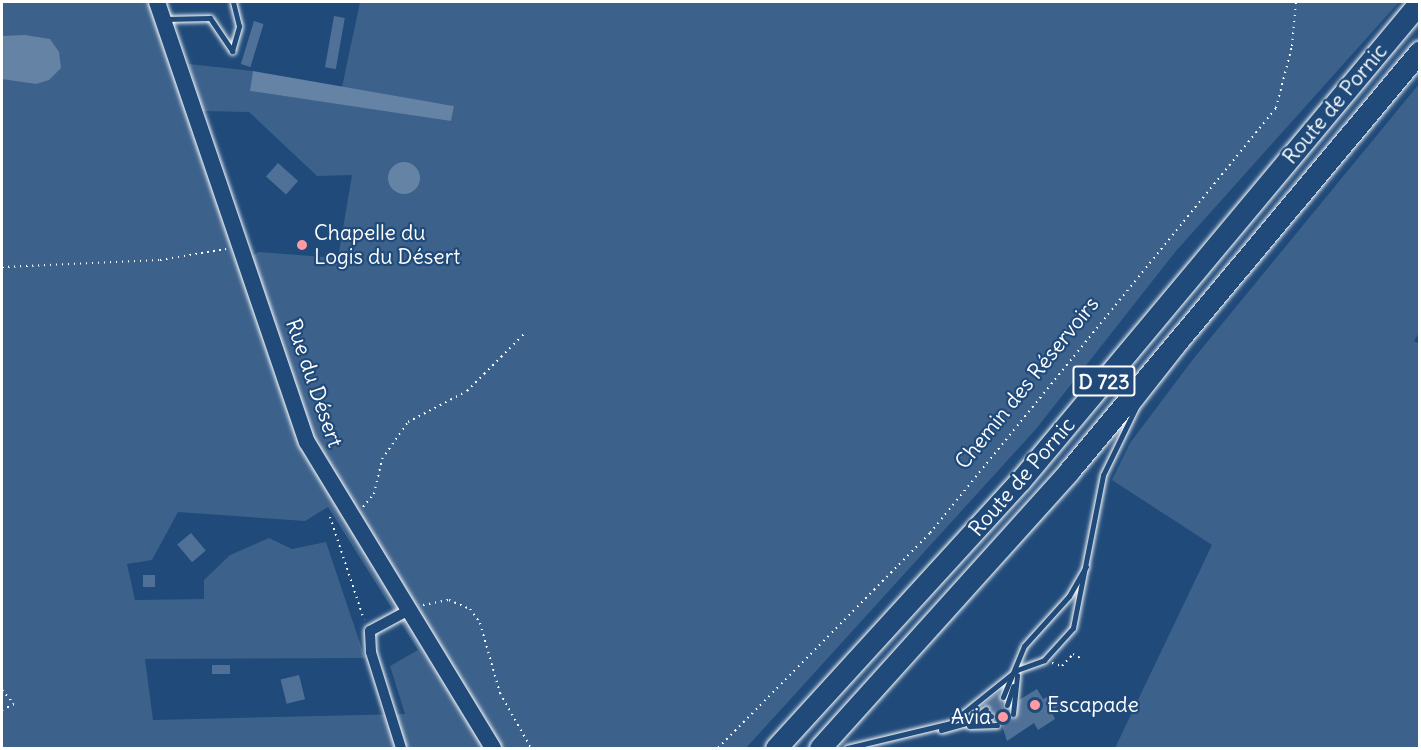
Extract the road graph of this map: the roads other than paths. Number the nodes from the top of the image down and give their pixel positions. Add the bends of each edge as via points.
1 (158, 2) edge
2 (233, 2) edge
3 (1419, 2) edge
4 (164, 19) junction
5 (1419, 51) edge
6 (1197, 320) junction
7 (1088, 562) junction
8 (410, 610) junction
9 (1017, 670) junction
10 (1003, 697) dead end
11 (1007, 705) dead end
12 (986, 709) dead end
13 (1012, 714) dead end
14 (991, 716) dead end
15 (997, 725) dead end
16 (961, 727) junction
17 (933, 731) junction
18 (401, 748) edge
19 (493, 748) edge
20 (776, 748) edge
21 (820, 748) edge
22 (847, 748) edge

1 - 4 street, Rue du Désert
2 - 4 lane via 239,26 232,51 210,18
3 - 20 highway, Route de Pornic / D 723 via 1020,481
4 - 8 street, Rue du Désert via 244,245 307,442
5 - 6 highway, Route de Pornic / D 723
6 - 7 lane via 1189,345 1136,407 1111,456 1096,505
6 - 21 highway, Route de Pornic / D 723 via 991,561
7 - 9 lane via 1069,596 1024,646
7 - 9 lane via 1073,628 1044,660
8 - 18 street via 370,631 370,652
8 - 19 street, Rue du Désert
9 - 10 lane
9 - 11 lane
9 - 13 lane
9 - 17 lane
12 - 16 lane
14 - 16 lane
15 - 16 lane
16 - 17 lane
17 - 22 lane via 887,735

